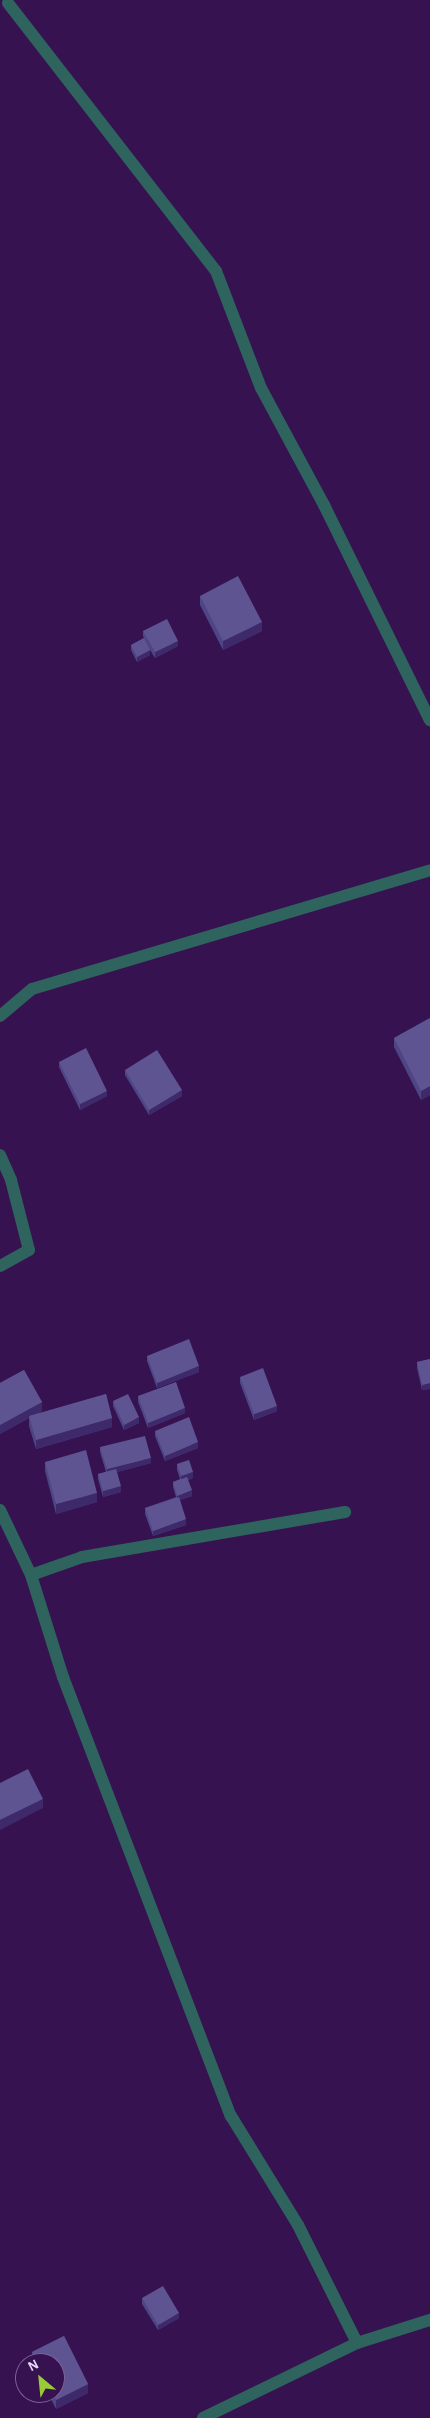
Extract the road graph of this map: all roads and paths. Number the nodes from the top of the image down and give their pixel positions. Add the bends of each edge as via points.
1 (6, 3) edge
2 (430, 720) edge
3 (430, 870) edge
4 (0, 1016) edge
5 (0, 1155) edge
6 (0, 1266) edge
7 (0, 1510) edge
8 (345, 1512) dead end
9 (31, 1575) junction
10 (430, 2320) edge
11 (357, 2343) junction
12 (203, 2418) edge

1 - 2 street via 216,271 260,388 324,505
3 - 4 street via 32,989
5 - 6 street via 11,1180 29,1250
7 - 9 street
8 - 9 street via 82,1557
9 - 11 street via 63,1677 231,2116 298,2225
10 - 11 street
11 - 12 street

